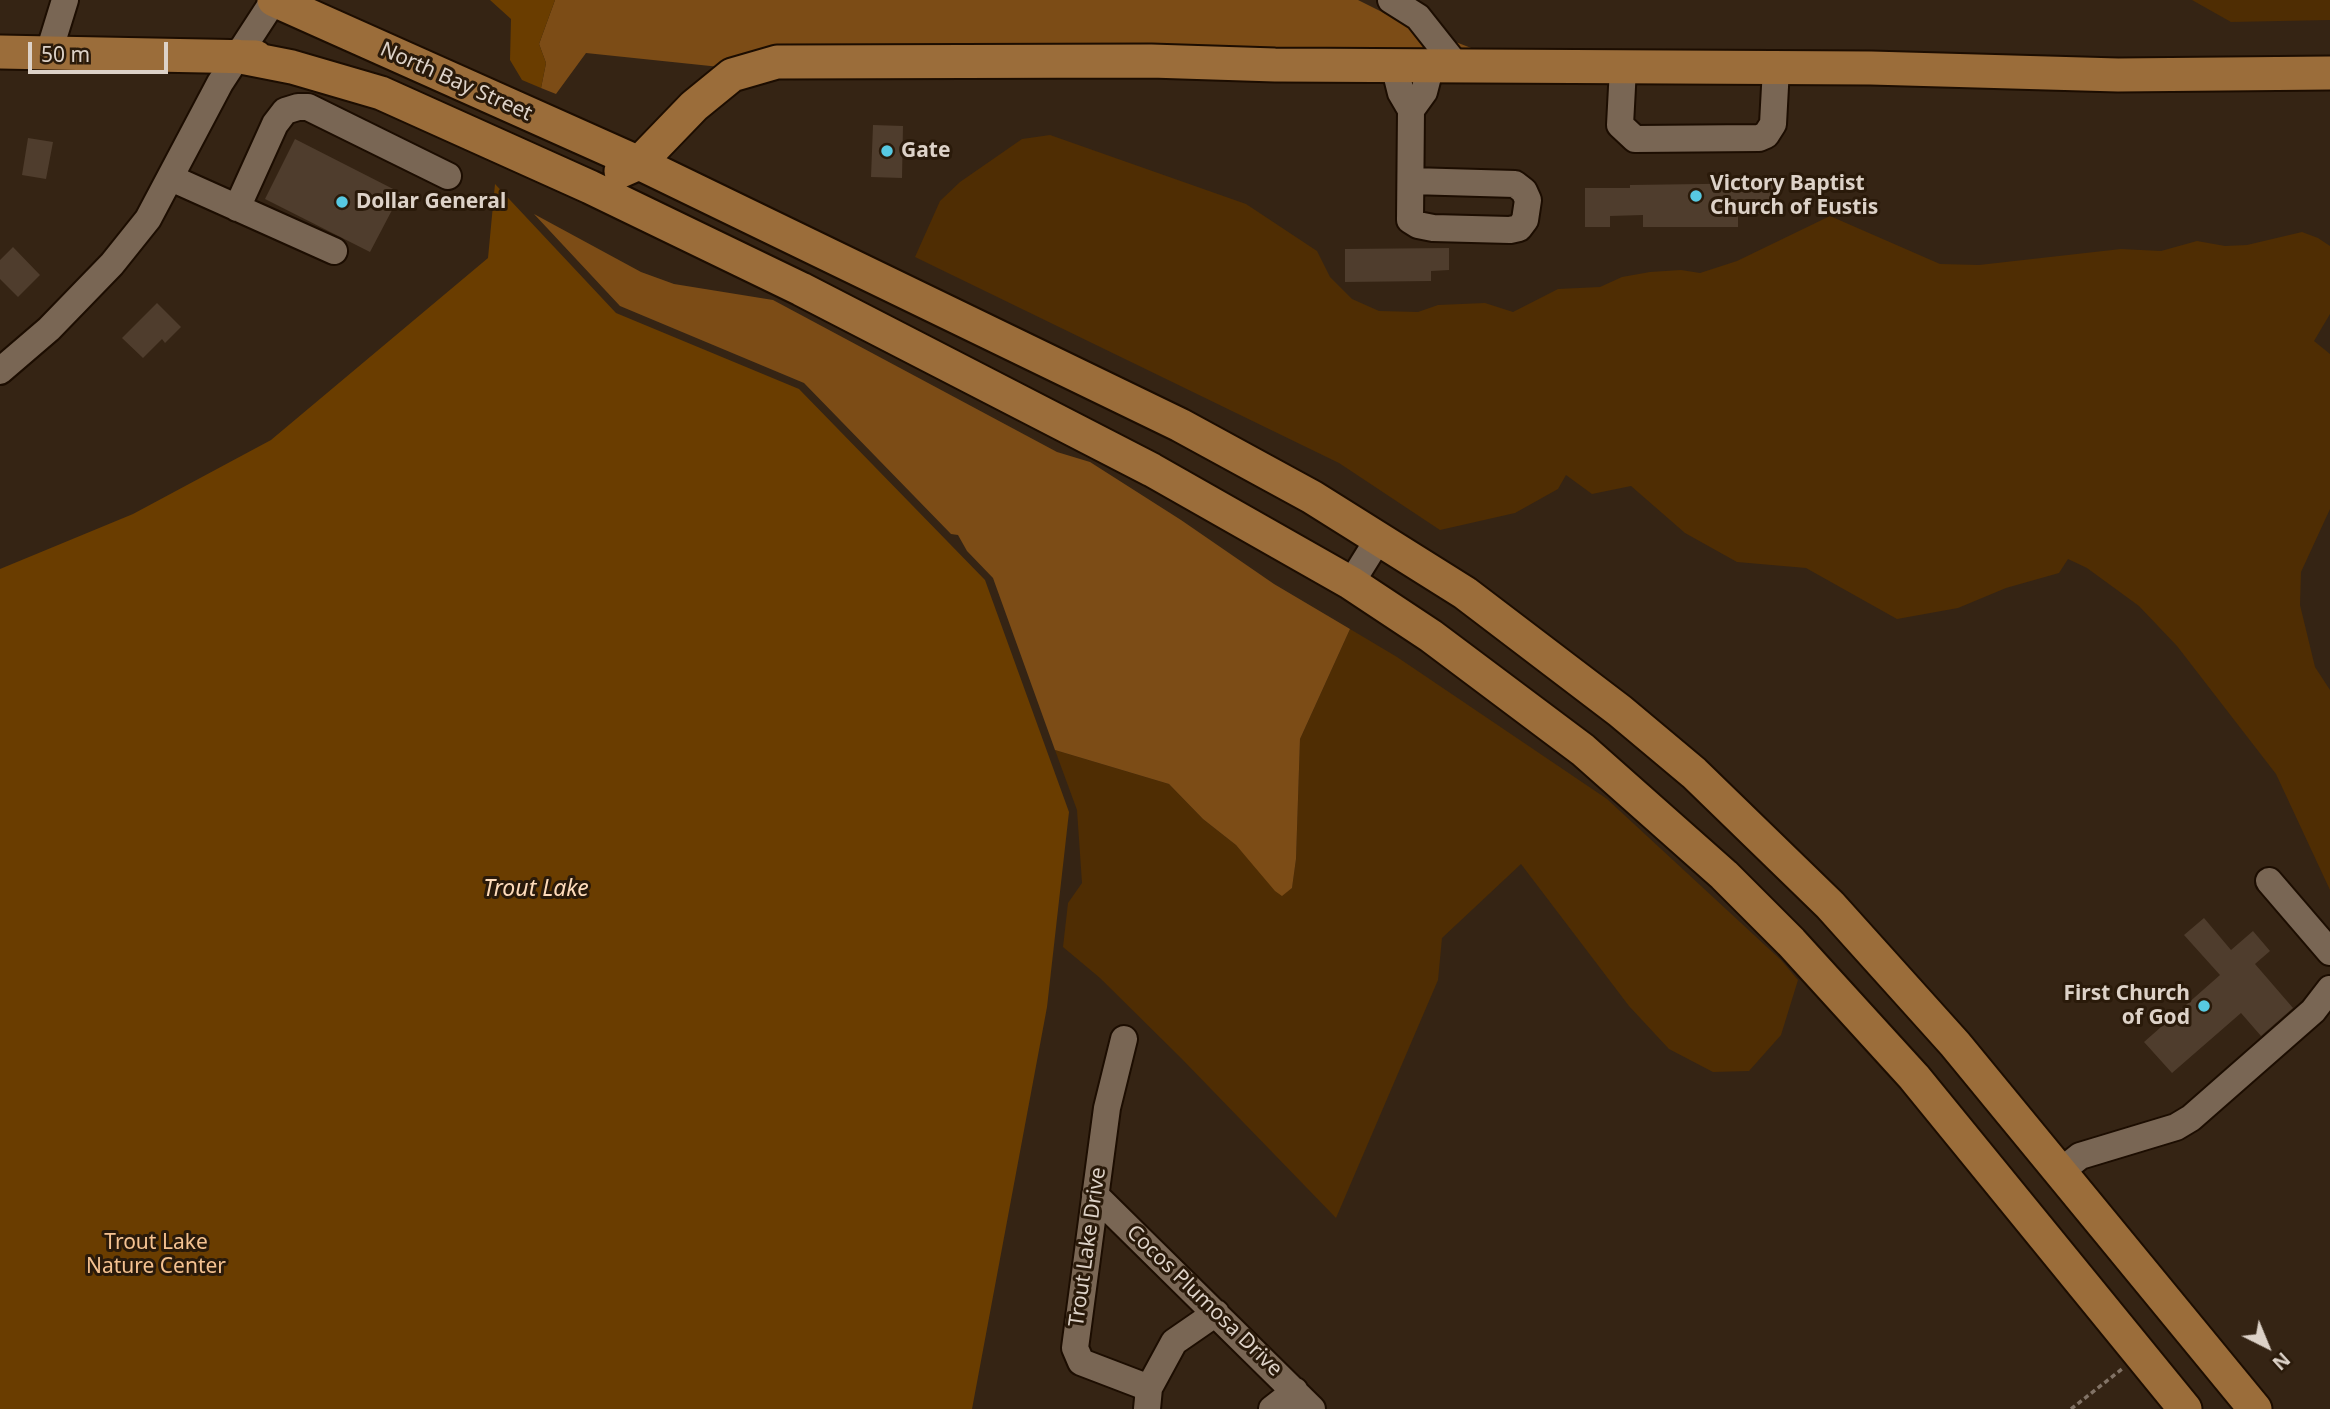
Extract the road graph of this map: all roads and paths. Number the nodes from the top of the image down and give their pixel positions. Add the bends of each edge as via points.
1 (65, 0) edge
2 (274, 0) edge
3 (1391, 0) edge
4 (0, 52) edge
5 (49, 52) junction
6 (236, 56) junction
7 (1394, 65) junction
8 (1443, 65) junction
9 (1623, 68) junction
10 (1776, 68) junction
11 (2330, 73) edge
12 (1411, 110) junction
13 (639, 163) junction
14 (448, 176) dead end
15 (171, 178) junction
16 (1411, 181) dead end
17 (237, 208) junction
18 (334, 251) dead end
19 (801, 289) junction
20 (0, 371) edge
21 (1379, 538) junction
22 (1351, 583) junction
23 (2269, 881) dead end
24 (2330, 952) edge
25 (2330, 989) edge
26 (1124, 1040) dead end
27 (2060, 1172) junction
28 (1095, 1195) junction
29 (1216, 1313) junction
30 (2140, 1355) junction
31 (1148, 1399) edge
32 (1303, 1400) edge
33 (2184, 1408) edge
34 (1272, 1409) edge
35 (2071, 1409) edge
36 (2255, 1409) edge

1 - 5 street
2 - 6 street
2 - 13 main road, North Bay Street
3 - 8 street via 1418,17
4 - 5 main road
5 - 6 main road
6 - 13 main road via 322,59 369,70 591,167 626,171
6 - 15 street
6 - 19 main road via 292,67 393,98
7 - 8 main road
7 - 12 street
7 - 13 main road via 777,62 732,75 694,106
8 - 9 main road
8 - 12 street
9 - 10 main road
9 - 10 street via 1620,125 1635,139 1766,135 1773,124
10 - 11 main road via 2118,75
12 - 16 street
13 - 19 main road via 659,195 679,213
13 - 21 main road, North Bay Street via 1180,425
14 - 17 street via 308,107 298,107 285,111 275,124
15 - 17 street
15 - 20 street via 148,219 112,264 50,329
17 - 18 street
19 - 22 main road via 1152,470
21 - 22 street
21 - 27 main road, North Bay Street via 1465,593 1601,695 1766,839 1892,970
22 - 30 main road via 1572,741 1724,875 1914,1077
23 - 24 street
25 - 27 street via 2313,1011 2191,1118 2176,1127 2080,1156
26 - 28 street, Trout Lake Drive via 1107,1108
27 - 36 main road, North Bay Street
28 - 29 street, Cocos Plumosa Drive
28 - 31 street, Trout Lake Drive via 1076,1356
29 - 31 street via 1174,1342
29 - 32 street, Cocos Plumosa Drive
30 - 33 main road
30 - 35 path
32 - 34 street

